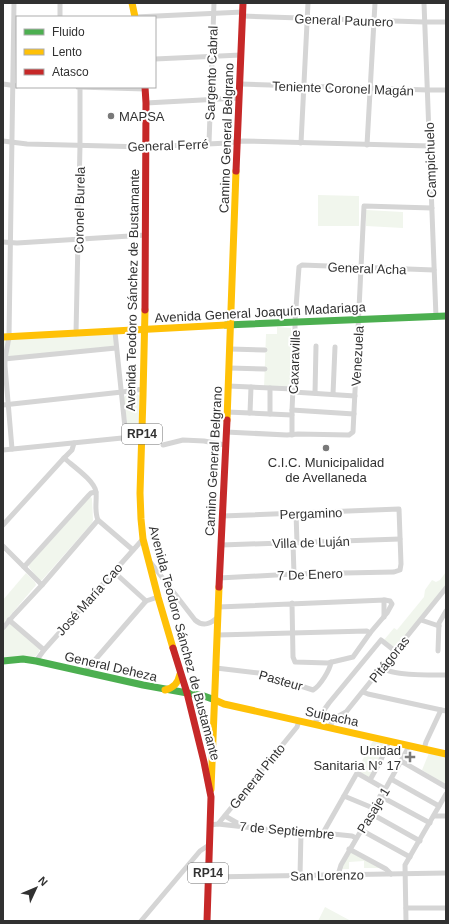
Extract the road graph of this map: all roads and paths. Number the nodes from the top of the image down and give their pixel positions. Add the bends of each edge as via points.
1 (14, 3) edge
2 (60, 3) edge
3 (132, 3) edge
4 (214, 3) edge
5 (243, 3) edge
6 (308, 3) edge
7 (374, 3) edge
8 (424, 3) edge
9 (213, 13) junction
10 (243, 14) junction
11 (60, 16) edge
12 (135, 16) edge
13 (154, 16) edge
14 (308, 19) junction
15 (374, 20) junction
16 (424, 22) junction
17 (446, 22) edge
18 (241, 55) junction
19 (212, 56) junction
20 (156, 59) edge
21 (3, 84) edge
22 (240, 84) junction
23 (15, 86) edge
24 (305, 86) junction
25 (79, 88) edge
26 (145, 88) edge
27 (370, 88) junction
28 (428, 90) junction
29 (446, 90) edge
30 (239, 98) junction
31 (211, 99) junction
32 (146, 103) junction
33 (3, 141) edge
34 (238, 142) junction
35 (12, 143) junction
36 (208, 143) junction
37 (301, 143) junction
38 (80, 145) junction
39 (367, 145) junction
40 (430, 146) junction
41 (146, 147) junction
42 (432, 208) junction
43 (146, 235) junction
44 (78, 239) junction
45 (3, 242) edge
46 (10, 243) junction
47 (300, 266) joint
48 (360, 268) junction
49 (434, 270) junction
50 (446, 316) edge
51 (436, 317) junction
52 (358, 319) junction
53 (295, 322) junction
54 (231, 325) junction
55 (145, 330) junction
56 (115, 332) junction
57 (76, 334) junction
58 (6, 337) edge
59 (316, 346) dead end
60 (335, 347) dead end
61 (116, 348) junction
62 (230, 349) junction
63 (265, 350) dead end
64 (4, 359) edge
65 (229, 368) junction
66 (264, 369) dead end
67 (228, 386) junction
68 (251, 387) junction
69 (270, 388) junction
70 (143, 389) junction
71 (293, 391) junction
72 (122, 392) junction
73 (315, 394) junction
74 (333, 394) junction
75 (355, 396) junction
76 (6, 404) edge
77 (227, 412) junction
78 (292, 412) junction
79 (250, 413) junction
80 (270, 414) junction
81 (354, 414) junction
82 (226, 432) junction
83 (292, 435) junction
84 (142, 436) junction
85 (126, 437) junction
86 (74, 443) junction
87 (163, 445) dead end
88 (225, 445) junction
89 (12, 449) junction
90 (3, 450) edge
91 (64, 458) junction
92 (96, 492) junction
93 (296, 513) junction
94 (222, 516) junction
95 (98, 520) junction
96 (3, 526) edge
97 (143, 538) junction
98 (400, 539) junction
99 (295, 543) junction
100 (221, 545) junction
101 (3, 546) edge
102 (132, 550) junction
103 (149, 561) junction
104 (24, 568) junction
105 (114, 572) junction
106 (294, 574) junction
107 (219, 578) junction
108 (42, 585) junction
109 (446, 588) edge
110 (158, 597) junction
111 (384, 600) junction
112 (146, 601) junction
113 (292, 603) junction
114 (218, 607) junction
115 (446, 611) edge
116 (217, 618) junction
117 (384, 618) junction
118 (9, 620) junction
119 (420, 620) junction
120 (439, 626) junction
121 (3, 628) edge
122 (293, 633) junction
123 (370, 633) junction
124 (217, 635) junction
125 (44, 650) junction
126 (395, 651) junction
127 (438, 651) dead end
128 (3, 661) edge
129 (36, 661) junction
130 (330, 662) junction
131 (216, 668) junction
132 (382, 668) junction
133 (86, 673) junction
134 (180, 674) junction
135 (446, 675) edge
136 (165, 690) junction
137 (363, 692) junction
138 (187, 693) junction
139 (214, 700) junction
140 (444, 711) edge
141 (299, 721) junction
142 (314, 724) junction
143 (329, 727) junction
144 (389, 741) junction
145 (408, 745) junction
146 (424, 749) junction
147 (446, 754) edge
148 (401, 761) junction
149 (391, 779) junction
150 (370, 780) junction
151 (446, 787) edge
152 (385, 789) junction
153 (446, 794) edge
154 (344, 796) junction
155 (380, 796) junction
156 (211, 797) junction
157 (439, 806) junction
158 (372, 810) junction
159 (225, 816) junction
160 (434, 816) junction
161 (446, 816) edge
162 (430, 823) junction
163 (218, 824) junction
164 (210, 825) junction
165 (242, 826) junction
166 (361, 830) junction
167 (300, 833) junction
168 (323, 833) junction
169 (356, 838) junction
170 (420, 841) junction
171 (209, 845) junction
172 (349, 849) junction
173 (410, 857) junction
174 (446, 873) edge
175 (391, 874) junction
176 (405, 874) junction
177 (300, 875) junction
178 (338, 875) junction
179 (208, 877) junction
180 (406, 908) junction
181 (446, 908) edge
182 (141, 921) edge
183 (207, 921) edge
184 (406, 921) edge

1 - 23 street
2 - 11 street
3 - 12 main road
4 - 9 street, Sargento Cabral
5 - 10 main road, Camino General Belgrano
6 - 14 street
7 - 15 street
8 - 16 street, Campichuelo
9 - 10 street, General Paunero
9 - 13 street, General Paunero
9 - 19 street, Sargento Cabral
10 - 14 street, General Paunero
10 - 18 main road, Camino General Belgrano
14 - 15 street, General Paunero
14 - 24 street
15 - 16 street, General Paunero
15 - 27 street
16 - 17 street, General Paunero
16 - 28 street, Campichuelo
18 - 19 street
18 - 22 main road, Camino General Belgrano
19 - 20 street
19 - 31 street, Sargento Cabral
21 - 23 street
22 - 24 street, Teniente Coronel Magán
22 - 30 main road, Camino General Belgrano
23 - 35 street
24 - 27 street, Teniente Coronel Magán
24 - 37 street
25 - 38 street, Coronel Burela
26 - 32 main road, Avenida Teodoro Sánchez de Bustamante / RP14
27 - 28 street, Teniente Coronel Magán
27 - 39 street
28 - 29 street, Teniente Coronel Magán
28 - 40 street, Campichuelo
30 - 31 street
30 - 34 main road, Camino General Belgrano
31 - 32 street
31 - 36 street, Sargento Cabral
32 - 41 main road, Avenida Teodoro Sánchez de Bustamante / RP14
33 - 35 street, General Ferré
34 - 36 street, General Ferré
34 - 37 street, General Ferré
34 - 54 main road, Camino General Belgrano
35 - 38 street, General Ferré
35 - 46 street
36 - 41 street, General Ferré
37 - 39 street, General Ferré
38 - 41 street, General Ferré
38 - 44 street, Coronel Burela
39 - 40 street, General Ferré
40 - 42 street, Campichuelo
41 - 43 main road, Avenida Teodoro Sánchez de Bustamante / RP14
42 - 48 street, Venezuela via 364,206
42 - 49 street, Campichuelo
43 - 44 street
43 - 55 main road, Avenida Teodoro Sánchez de Bustamante / RP14
44 - 46 street
44 - 57 street, Coronel Burela
45 - 46 street
46 - 58 street
47 - 48 street, General Acha
47 - 53 street, Caxaraville
48 - 49 street, General Acha
48 - 52 street, Venezuela
49 - 51 street, Campichuelo
50 - 51 main road, Avenida General Joaquín Madariaga
51 - 52 main road, Avenida General Joaquín Madariaga
52 - 53 main road, Avenida General Joaquín Madariaga
52 - 75 street, Venezuela
53 - 54 main road, Avenida General Joaquín Madariaga
53 - 71 street, Caxaraville
54 - 55 main road, Avenida General Joaquín Madariaga
54 - 62 main road, Camino General Belgrano
55 - 56 main road, Avenida General Joaquín Madariaga
55 - 70 main road, Avenida Teodoro Sánchez de Bustamante / RP14
56 - 57 main road, Avenida General Joaquín Madariaga
56 - 61 street
57 - 58 main road, Avenida General Joaquín Madariaga
58 - 64 street
59 - 73 street
60 - 74 street
61 - 64 street
61 - 72 street
62 - 63 street
62 - 65 main road, Camino General Belgrano
64 - 76 street
65 - 66 street
65 - 67 main road, Camino General Belgrano
67 - 68 street
67 - 77 main road, Camino General Belgrano
68 - 69 street
68 - 79 street
69 - 71 street
69 - 80 street
70 - 72 street
70 - 84 main road, Avenida Teodoro Sánchez de Bustamante / RP14
71 - 73 street
71 - 78 street, Caxaraville
72 - 76 street
72 - 85 street
73 - 74 street
74 - 75 street
75 - 81 street, Venezuela
76 - 89 street
77 - 79 street
77 - 82 main road, Camino General Belgrano
78 - 80 street
78 - 81 street
78 - 83 street, Caxaraville
79 - 80 street
81 - 83 street, Venezuela via 351,434
82 - 83 street
82 - 88 main road, Camino General Belgrano
84 - 85 street
84 - 97 main road, Avenida Teodoro Sánchez de Bustamante / RP14 via 140,509
85 - 86 street
86 - 89 street
86 - 91 street via 72,450
87 - 88 street via 183,440
88 - 94 main road, Camino General Belgrano
89 - 90 street
91 - 92 street via 92,482
91 - 96 street
92 - 95 street
92 - 104 street via 89,495
93 - 94 street, Pergamino
93 - 98 street, Pergamino via 399,509
93 - 99 street
94 - 100 main road, Camino General Belgrano
95 - 102 street
95 - 108 street
97 - 102 street, José María Cao
97 - 103 main road, Avenida Teodoro Sánchez de Bustamante / RP14
98 - 99 street, Villa de Luján
98 - 106 street, 7 De Enero via 400,570 394,572
99 - 100 street, Villa de Luján
99 - 106 street
100 - 107 main road, Camino General Belgrano
101 - 104 street
102 - 105 street, José María Cao
103 - 110 main road, Avenida Teodoro Sánchez de Bustamante / RP14
103 - 116 street via 198,623 209,624
104 - 108 street
105 - 112 street
105 - 125 street, José María Cao
106 - 107 street, 7 De Enero
107 - 114 main road, Camino General Belgrano
108 - 118 street
109 - 119 street, Pitágoras
110 - 112 street
110 - 134 main road, Avenida Teodoro Sánchez de Bustamante / RP14
111 - 113 street
111 - 117 street
111 - 117 street via 392,604
112 - 133 street
113 - 114 street
113 - 122 street
114 - 116 main road, Camino General Belgrano
115 - 120 street
116 - 124 main road, Camino General Belgrano
117 - 123 street
118 - 121 street
118 - 125 street
119 - 120 street
119 - 126 street, Pitágoras
120 - 127 street
122 - 123 street
122 - 124 street
122 - 130 street via 295,662
123 - 130 street via 354,656
124 - 131 main road, Camino General Belgrano
125 - 129 street, José María Cao
126 - 132 street, Pitágoras
126 - 142 street via 380,640
128 - 129 main road, General Deheza
129 - 133 main road, General Deheza
130 - 131 street, Pasteur via 328,672 313,690 258,673
131 - 139 main road, Camino General Belgrano
132 - 135 street via 415,675
132 - 137 street, Pitágoras
133 - 136 main road, General Deheza
134 - 136 main road via 175,686
134 - 138 main road, Avenida Teodoro Sánchez de Bustamante / RP14
136 - 138 main road, General Deheza
137 - 140 street
137 - 143 street, Pitágoras
138 - 139 main road, General Deheza
138 - 156 main road, Avenida Teodoro Sánchez de Bustamante / RP14
139 - 141 main road, Suipacha
139 - 156 main road, Camino General Belgrano
140 - 146 street
141 - 142 main road, Suipacha
141 - 159 street, General Pinto via 297,727
142 - 143 main road, Suipacha
143 - 144 main road, Suipacha
144 - 145 main road, Suipacha
144 - 150 street, Pasaje 1
145 - 146 main road, Suipacha
145 - 148 street, Pasaje 1
146 - 147 main road, Suipacha
148 - 149 street, Pasaje 1
148 - 151 street
149 - 152 street, Pasaje 1
149 - 157 street
150 - 152 street
150 - 154 street via 357,773
152 - 155 street, Pasaje 1
153 - 157 street
154 - 158 street
154 - 168 street
155 - 158 street, Pasaje 1
155 - 162 street
156 - 164 main road, Camino General Belgrano / RP14
157 - 160 street
158 - 166 street, Pasaje 1
158 - 170 street
159 - 163 street, General Pinto
159 - 165 street
160 - 161 street
160 - 162 street
162 - 170 street
163 - 164 street
163 - 165 street, 7 de Septiembre
164 - 171 main road, Camino General Belgrano / RP14
165 - 167 street, 7 de Septiembre
166 - 169 street, Pasaje 1
166 - 173 street
167 - 168 street, 7 de Septiembre
167 - 177 street
168 - 169 street, 7 de Septiembre
169 - 172 street, Pasaje 1
170 - 173 street
171 - 179 main road, Camino General Belgrano / RP14
171 - 182 street via 200,851
172 - 175 street
172 - 178 street, Pasaje 1 via 340,865
173 - 176 street
174 - 176 street, San Lorenzo
175 - 176 street, San Lorenzo
175 - 178 street, San Lorenzo
176 - 180 street
177 - 178 street, San Lorenzo
177 - 179 street, San Lorenzo
179 - 183 main road, Camino General Belgrano / RP14
180 - 181 street
180 - 184 street

